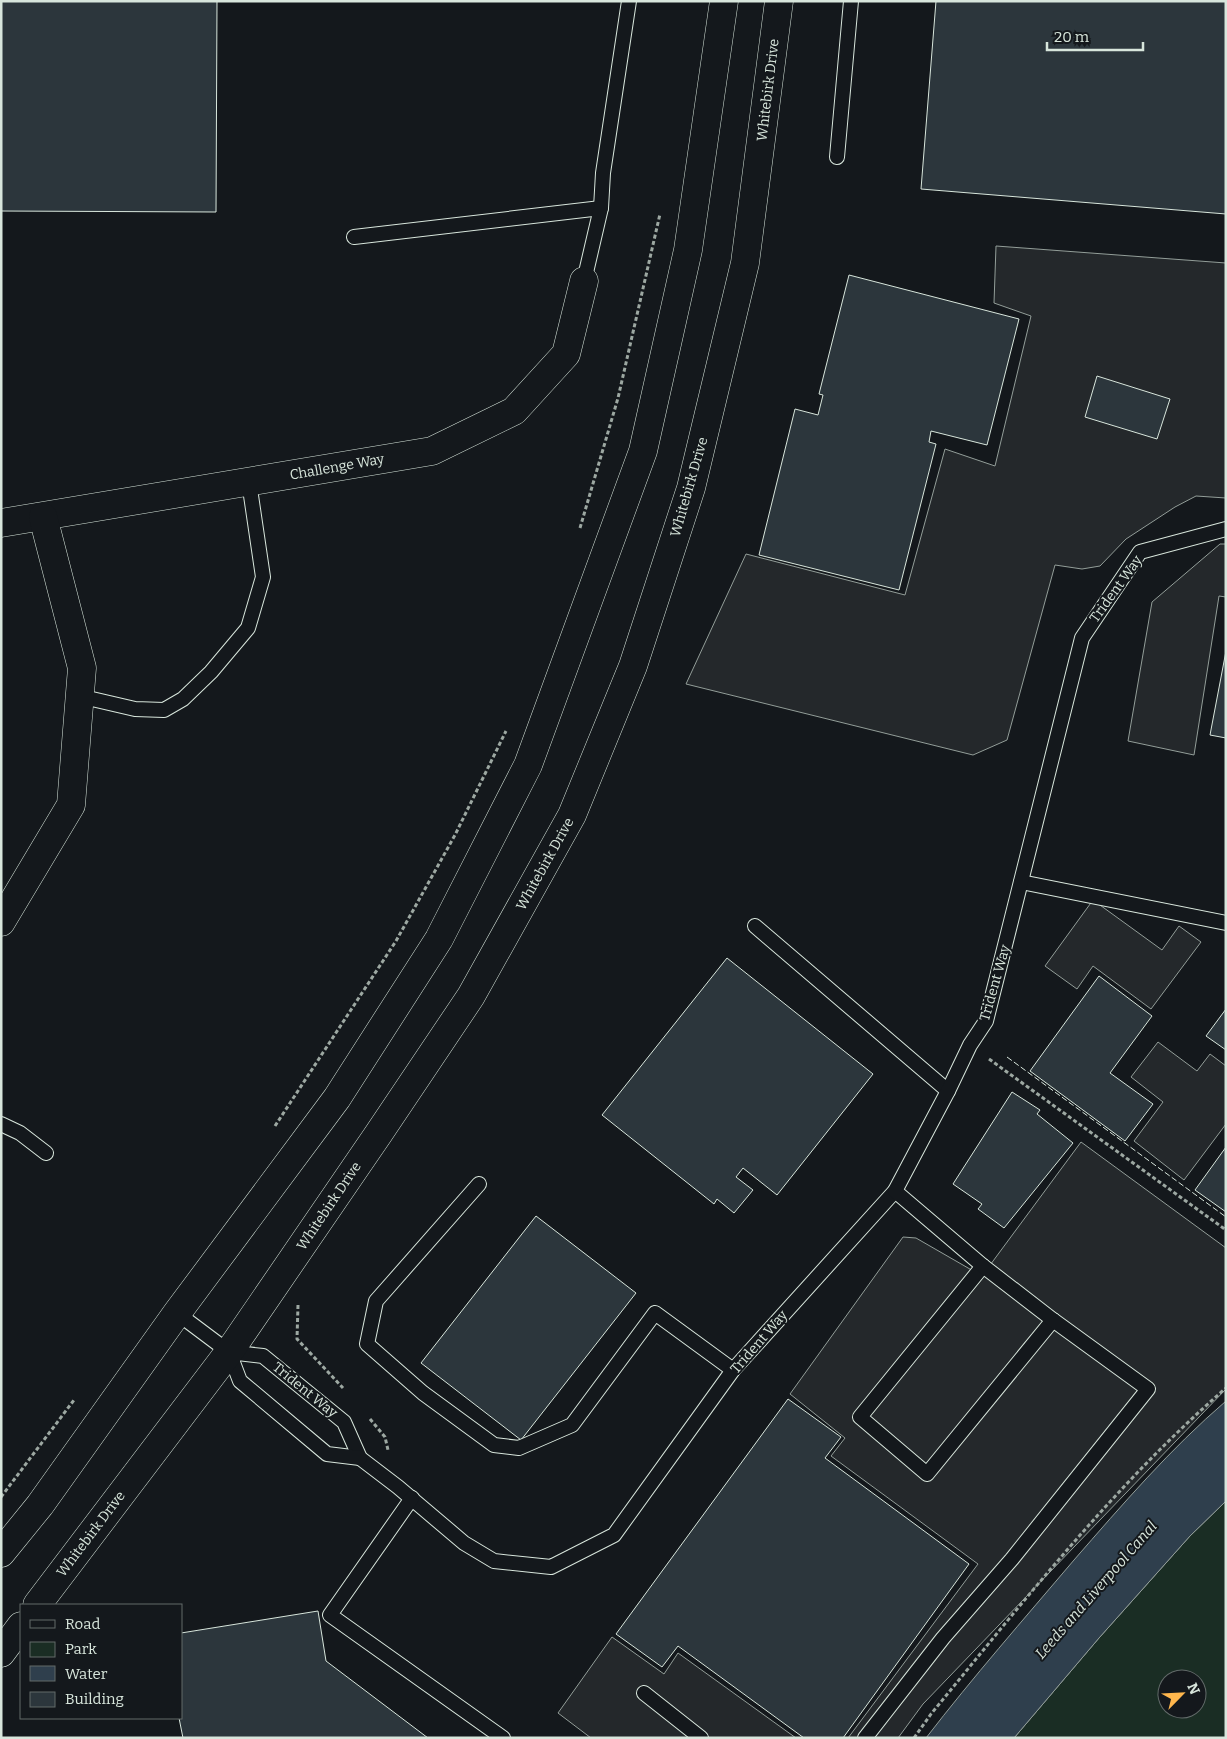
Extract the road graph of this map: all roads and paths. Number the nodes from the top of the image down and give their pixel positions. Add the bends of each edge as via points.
1 (629, 1) edge
2 (724, 1) edge
3 (779, 1) edge
4 (851, 1) edge
5 (837, 157) dead end
6 (601, 208) junction
7 (662, 208) dead end
8 (354, 237) dead end
9 (584, 281) joint
10 (249, 482) junction
11 (43, 516) junction
12 (1, 523) edge
13 (1226, 529) edge
14 (579, 533) dead end
15 (79, 696) junction
16 (509, 723) dead end
17 (1021, 882) junction
18 (5, 908) edge
19 (1226, 923) edge
20 (756, 926) dead end
21 (970, 1045) junction
22 (948, 1091) junction
23 (1, 1124) edge
24 (273, 1130) dead end
25 (46, 1153) dead end
26 (479, 1184) dead end
27 (895, 1191) junction
28 (1226, 1230) edge
29 (983, 1266) junction
30 (299, 1297) dead end
31 (177, 1313) junction
32 (1053, 1320) junction
33 (229, 1352) junction
34 (733, 1370) junction
35 (1226, 1388) edge
36 (346, 1392) dead end
37 (366, 1414) dead end
38 (360, 1458) junction
39 (398, 1486) junction
40 (412, 1498) junction
41 (1, 1553) edge
42 (38, 1604) edge
43 (20, 1627) edge
44 (1, 1653) edge
45 (644, 1693) dead end
46 (496, 1736) edge
47 (701, 1738) edge
48 (865, 1738) edge
49 (914, 1738) edge

1 - 6 lane
2 - 31 main road via 688,250 643,450 528,765 439,939 337,1098
3 - 33 main road, Whitebirk Drive via 745,263 691,488 629,675 572,815 471,996
4 - 5 lane
6 - 8 lane
6 - 9 lane
7 - 14 path via 618,398
9 - 10 main road, Challenge Way via 566,354 514,411 432,451
10 - 11 main road, Challenge Way
10 - 15 lane via 263,578 248,628 211,672 183,699 164,710 136,709
11 - 12 main road, Challenge Way
11 - 15 main road via 82,668
13 - 17 lane, Trident Way via 1140,552 1082,638
15 - 18 main road via 72,804
16 - 24 path via 455,835 396,941
17 - 19 lane
17 - 21 lane, Trident Way via 986,1021
20 - 22 lane
21 - 22 lane, Trident Way
21 - 28 path
22 - 27 lane, Trident Way
23 - 25 lane via 20,1133
26 - 34 lane via 376,1300 367,1344 423,1393 478,1434 494,1445 519,1448 572,1425 655,1313
27 - 29 lane
27 - 34 lane, Trident Way
29 - 32 lane
29 - 32 lane via 860,1416 927,1474
30 - 36 path via 297,1339
31 - 33 lane
31 - 41 main road via 40,1505
32 - 48 lane via 1148,1389
33 - 38 lane, Trident Way via 263,1356 344,1422
33 - 38 lane, Trident Way via 240,1382 327,1454
33 - 42 main road, Whitebirk Drive
34 - 40 lane, Trident Way via 614,1535 551,1567 494,1561 464,1543
35 - 49 path via 1132,1478 1039,1584
37 - 39 path via 385,1437
38 - 39 lane, Trident Way
39 - 40 lane, Trident Way
40 - 46 lane via 330,1615
43 - 44 main road
45 - 47 lane

